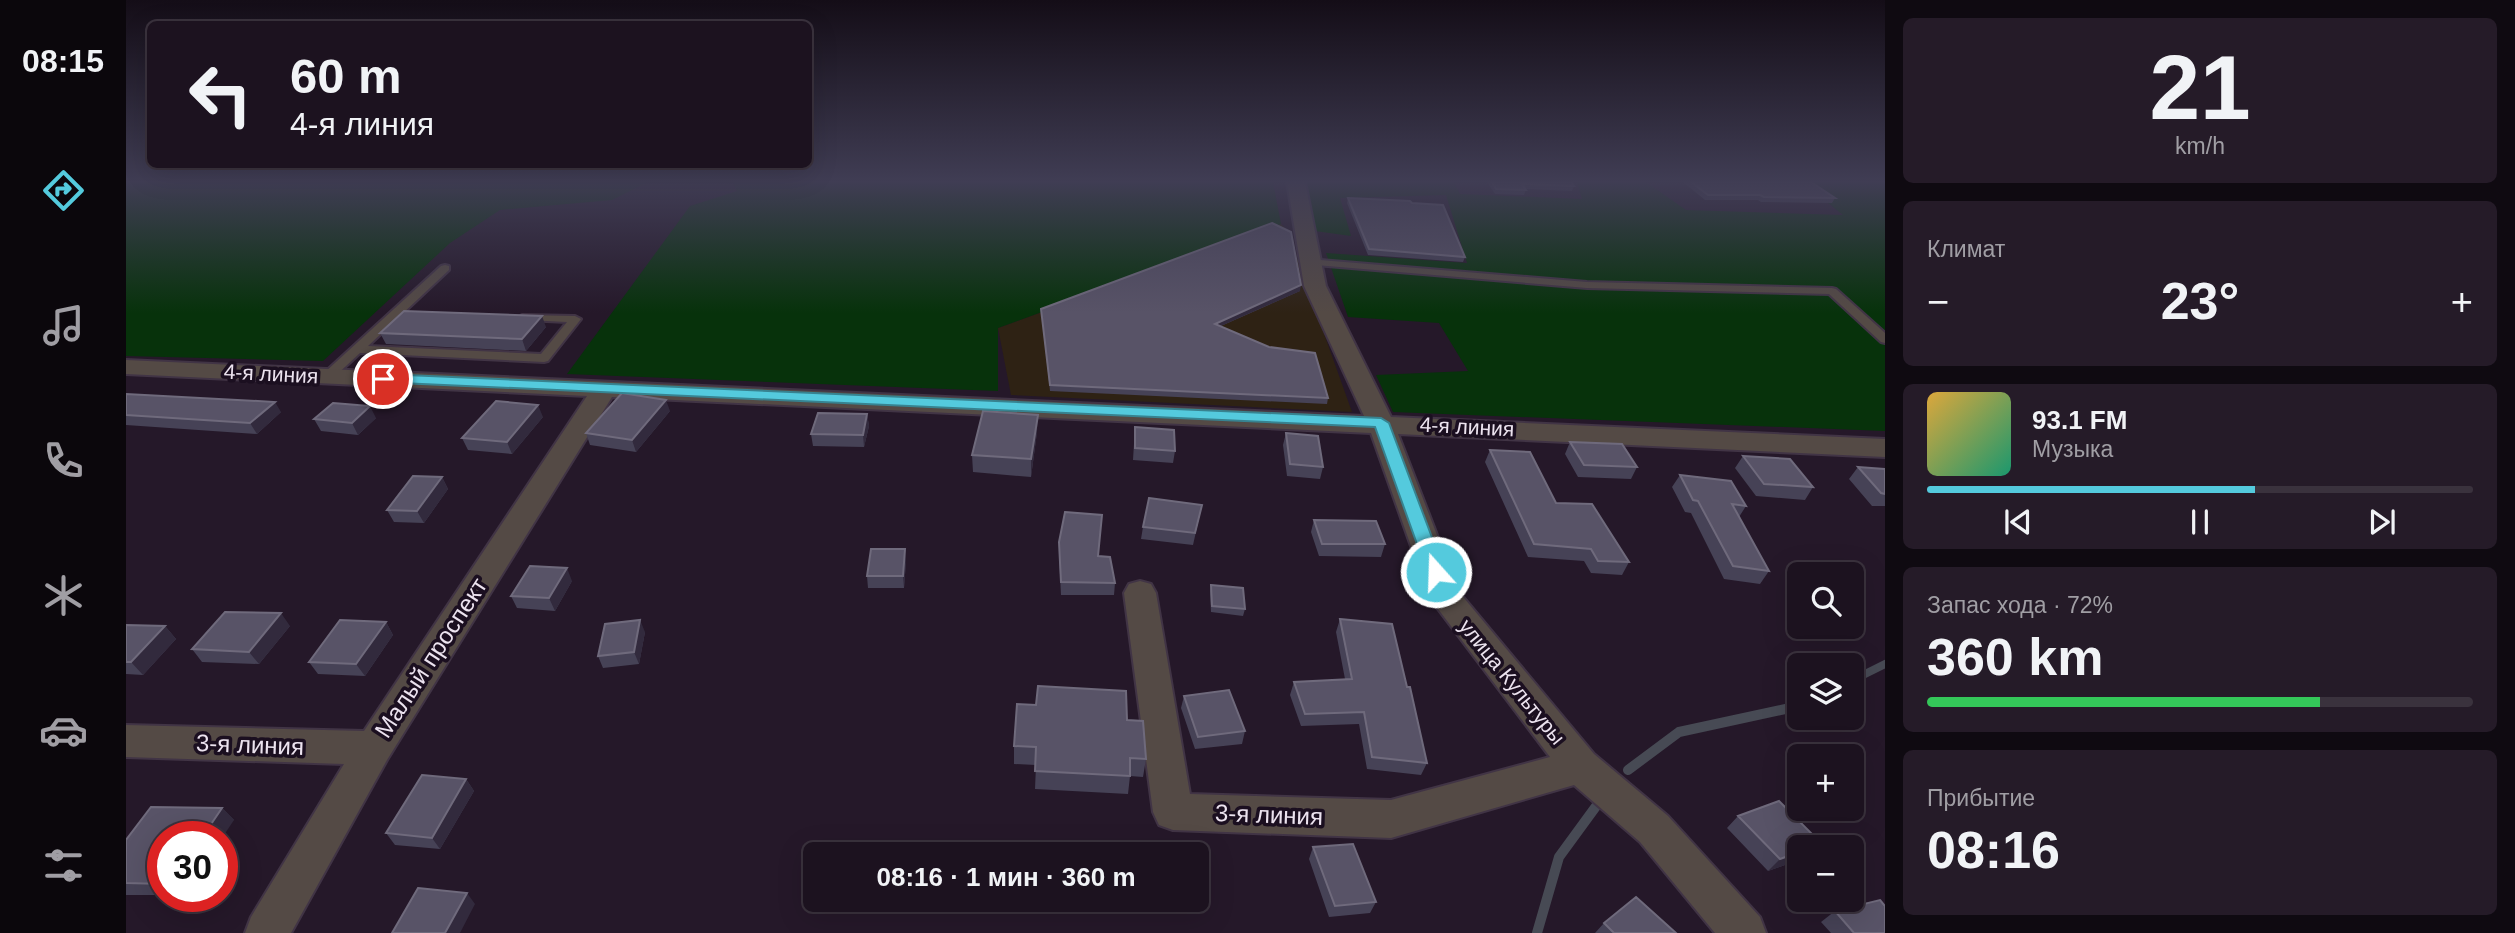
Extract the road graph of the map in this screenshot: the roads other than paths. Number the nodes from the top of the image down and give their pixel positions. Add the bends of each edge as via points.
1 (1303, 226) edge
2 (1308, 262) junction
3 (446, 268) dead end
4 (398, 312) junction
5 (412, 312) edge
6 (507, 316) edge
7 (1885, 340) edge
8 (358, 349) junction
9 (126, 367) edge
10 (328, 376) junction
11 (604, 389) junction
12 (1381, 423) junction
13 (1885, 448) edge
14 (1140, 593) dead end
15 (126, 741) edge
16 (374, 748) junction
17 (1580, 766) junction
18 (267, 933) edge
19 (1744, 933) edge

1 - 2 street, улица Культуры
2 - 7 lane via 1587,285 1832,291
2 - 12 street, улица Культуры via 1315,286
3 - 4 lane
4 - 5 lane
4 - 8 lane
6 - 8 lane via 575,319 544,358
8 - 10 lane
9 - 10 street, 4-я линия
10 - 11 street, 4-я линия
11 - 12 street, 4-я линия
11 - 16 street, Малый проспект
12 - 13 street, 4-я линия
12 - 17 street, улица Культуры via 1445,597
14 - 17 street, 3-я линия via 1173,812 1391,819
15 - 16 street, 3-я линия
16 - 18 street, Малый проспект
17 - 19 street, улица Культуры via 1654,829

